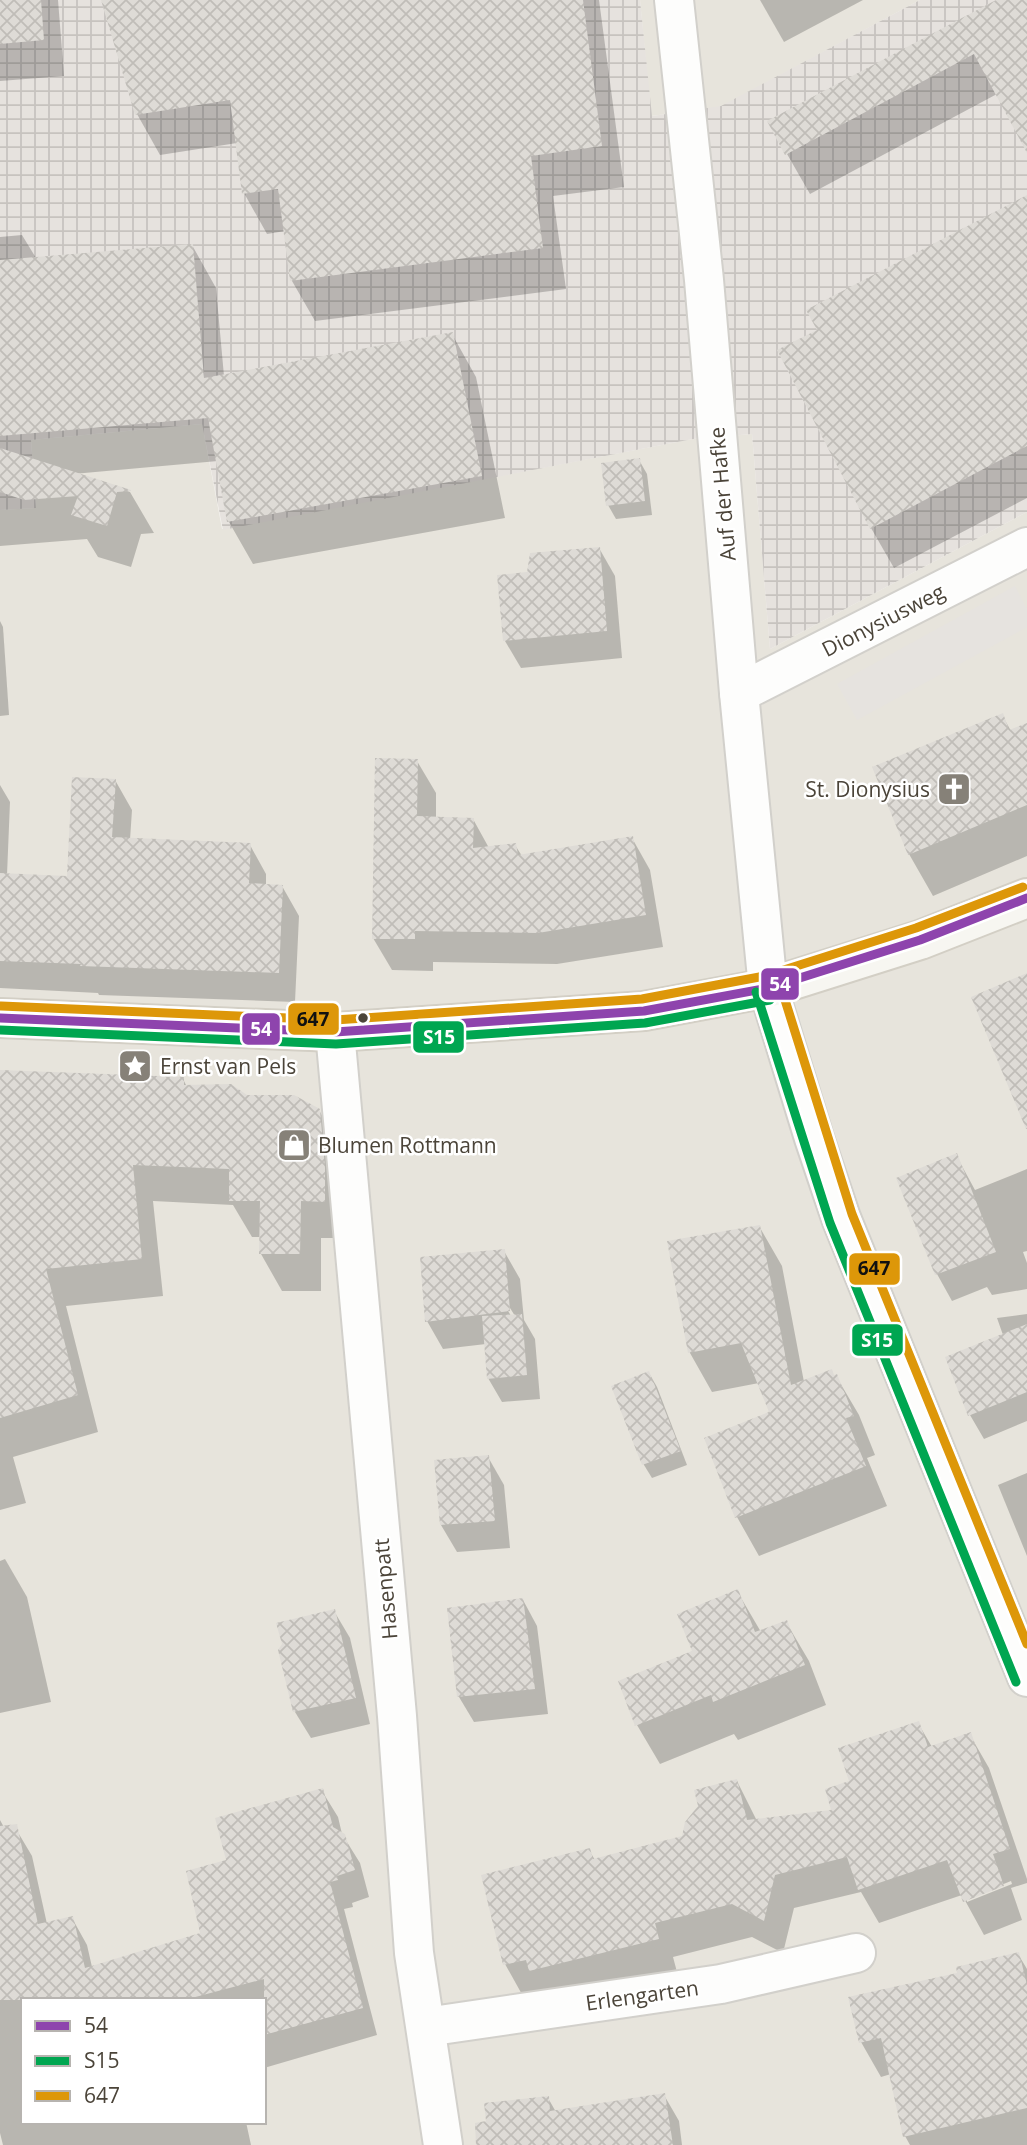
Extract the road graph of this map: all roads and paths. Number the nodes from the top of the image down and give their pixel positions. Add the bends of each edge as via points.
1 (674, 0) edge
2 (1027, 547) edge
3 (739, 693) junction
4 (1027, 898) edge
5 (768, 988) junction
6 (0, 1018) edge
7 (335, 1032) junction
8 (1027, 1677) edge
9 (856, 1954) dead end
10 (426, 2027) junction
11 (443, 2145) edge

1 - 3 street, Auf der Hafke via 704,280
2 - 3 street, Dionysiusweg
3 - 5 street, Auf der Hafke
4 - 5 main road via 920,940
5 - 7 main road via 644,1011
5 - 8 street, Auf der Hafke via 841,1218
6 - 7 main road
7 - 10 street, Hasenpatt via 414,1953
9 - 10 street, Erlengarten via 721,1984
10 - 11 street, Hasenpatt

